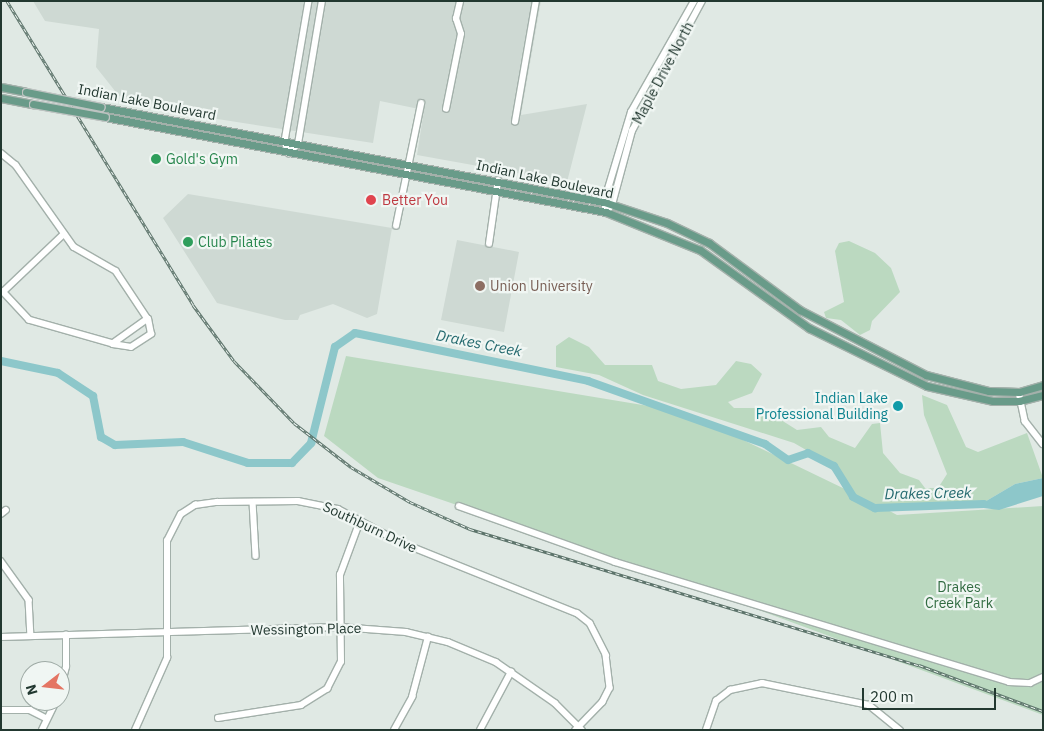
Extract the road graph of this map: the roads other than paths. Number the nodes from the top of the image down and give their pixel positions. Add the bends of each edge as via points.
1 (309, 1) edge
2 (322, 1) edge
3 (460, 1) edge
4 (536, 1) edge
5 (694, 1) edge
6 (702, 1) edge
7 (694, 9) junction
8 (650, 86) junction
9 (1, 87) edge
10 (1, 98) edge
11 (421, 104) dead end
12 (446, 109) dead end
13 (515, 122) dead end
14 (625, 129) junction
15 (632, 132) junction
16 (285, 142) junction
17 (298, 144) junction
18 (1, 153) edge
19 (289, 153) junction
20 (408, 164) junction
21 (406, 174) junction
22 (498, 181) junction
23 (498, 192) junction
24 (604, 202) junction
25 (612, 205) junction
26 (606, 212) junction
27 (396, 226) dead end
28 (64, 234) junction
29 (489, 244) dead end
30 (148, 319) junction
31 (113, 344) junction
32 (875, 350) junction
33 (871, 358) junction
34 (1043, 385) edge
35 (1019, 392) junction
36 (1043, 395) edge
37 (1019, 401) junction
38 (1043, 444) edge
39 (253, 502) junction
40 (459, 506) dead end
41 (360, 521) junction
42 (256, 556) dead end
43 (1, 561) edge
44 (340, 627) junction
45 (168, 633) junction
46 (66, 635) junction
47 (31, 636) junction
48 (1, 637) edge
49 (428, 637) junction
50 (66, 661) edge
51 (511, 672) junction
52 (1043, 677) edge
53 (1, 710) edge
54 (50, 711) edge
55 (46, 718) junction
56 (218, 718) dead end
57 (579, 729) edge
58 (42, 730) edge
59 (135, 730) edge
60 (394, 730) edge
61 (480, 730) edge
62 (706, 730) edge
63 (900, 730) edge

1 - 16 street
2 - 17 street
3 - 12 street via 456,19 461,34
4 - 13 street
5 - 7 street, Maple Drive North
6 - 7 street, Maple Drive North
7 - 8 street, Maple Drive North
8 - 14 street, Maple Drive North
8 - 15 street, Maple Drive North
9 - 16 main road, Indian Lake Boulevard, bridge
10 - 19 main road, Indian Lake Boulevard, bridge
11 - 20 street
14 - 15 street
14 - 24 street, Maple Drive North
15 - 25 street, Maple Drive North
16 - 17 main road, Indian Lake Boulevard
16 - 19 street
17 - 19 street
17 - 20 main road, Indian Lake Boulevard
18 - 28 street via 16,165
19 - 21 main road, Indian Lake Boulevard
20 - 21 street
20 - 22 main road, Indian Lake Boulevard
21 - 23 main road, Indian Lake Boulevard
21 - 27 street
22 - 23 street
22 - 24 main road, Indian Lake Boulevard
23 - 26 main road, Indian Lake Boulevard
23 - 29 street
24 - 25 main road, Indian Lake Boulevard
24 - 26 street, Maple Drive North
25 - 26 street, Maple Drive North
25 - 32 main road, Indian Lake Boulevard via 667,223 709,243 800,310
26 - 33 main road, Indian Lake Boulevard via 700,250 810,328
28 - 30 street via 90,258 116,271
28 - 31 street via 3,292 29,320
30 - 31 street
30 - 31 street via 151,334 131,347
32 - 33 main road
32 - 35 main road, Indian Lake Boulevard via 956,385
33 - 37 main road, Indian Lake Boulevard via 954,395
34 - 35 main road, Indian Lake Boulevard
35 - 37 street
36 - 37 main road, Indian Lake Boulevard
37 - 38 street via 1027,425
39 - 41 street, Southburn Drive via 321,503
39 - 42 street
39 - 45 street, Southburn Drive via 195,505 181,514 171,527 166,560
40 - 52 street via 615,562 1001,679 1030,683
41 - 44 street via 340,575
41 - 57 street, Southburn Drive via 430,556 577,613 590,623 606,654 610,688 604,702
43 - 47 street via 29,600
44 - 45 street, Wessington Place
44 - 49 street, Wessington Place
44 - 56 street via 341,662 336,678 316,699
45 - 46 street, Wessington Place
45 - 59 street, Southburn Drive via 167,658
46 - 47 street, Wessington Place
46 - 50 street
47 - 48 street, Wessington Place
49 - 51 street, Wessington Place via 474,651
49 - 60 street via 412,697
51 - 57 street, Wessington Place
51 - 61 street
53 - 55 street via 30,710
54 - 55 street
55 - 58 street
62 - 63 street via 716,701 730,690 762,683 869,705

